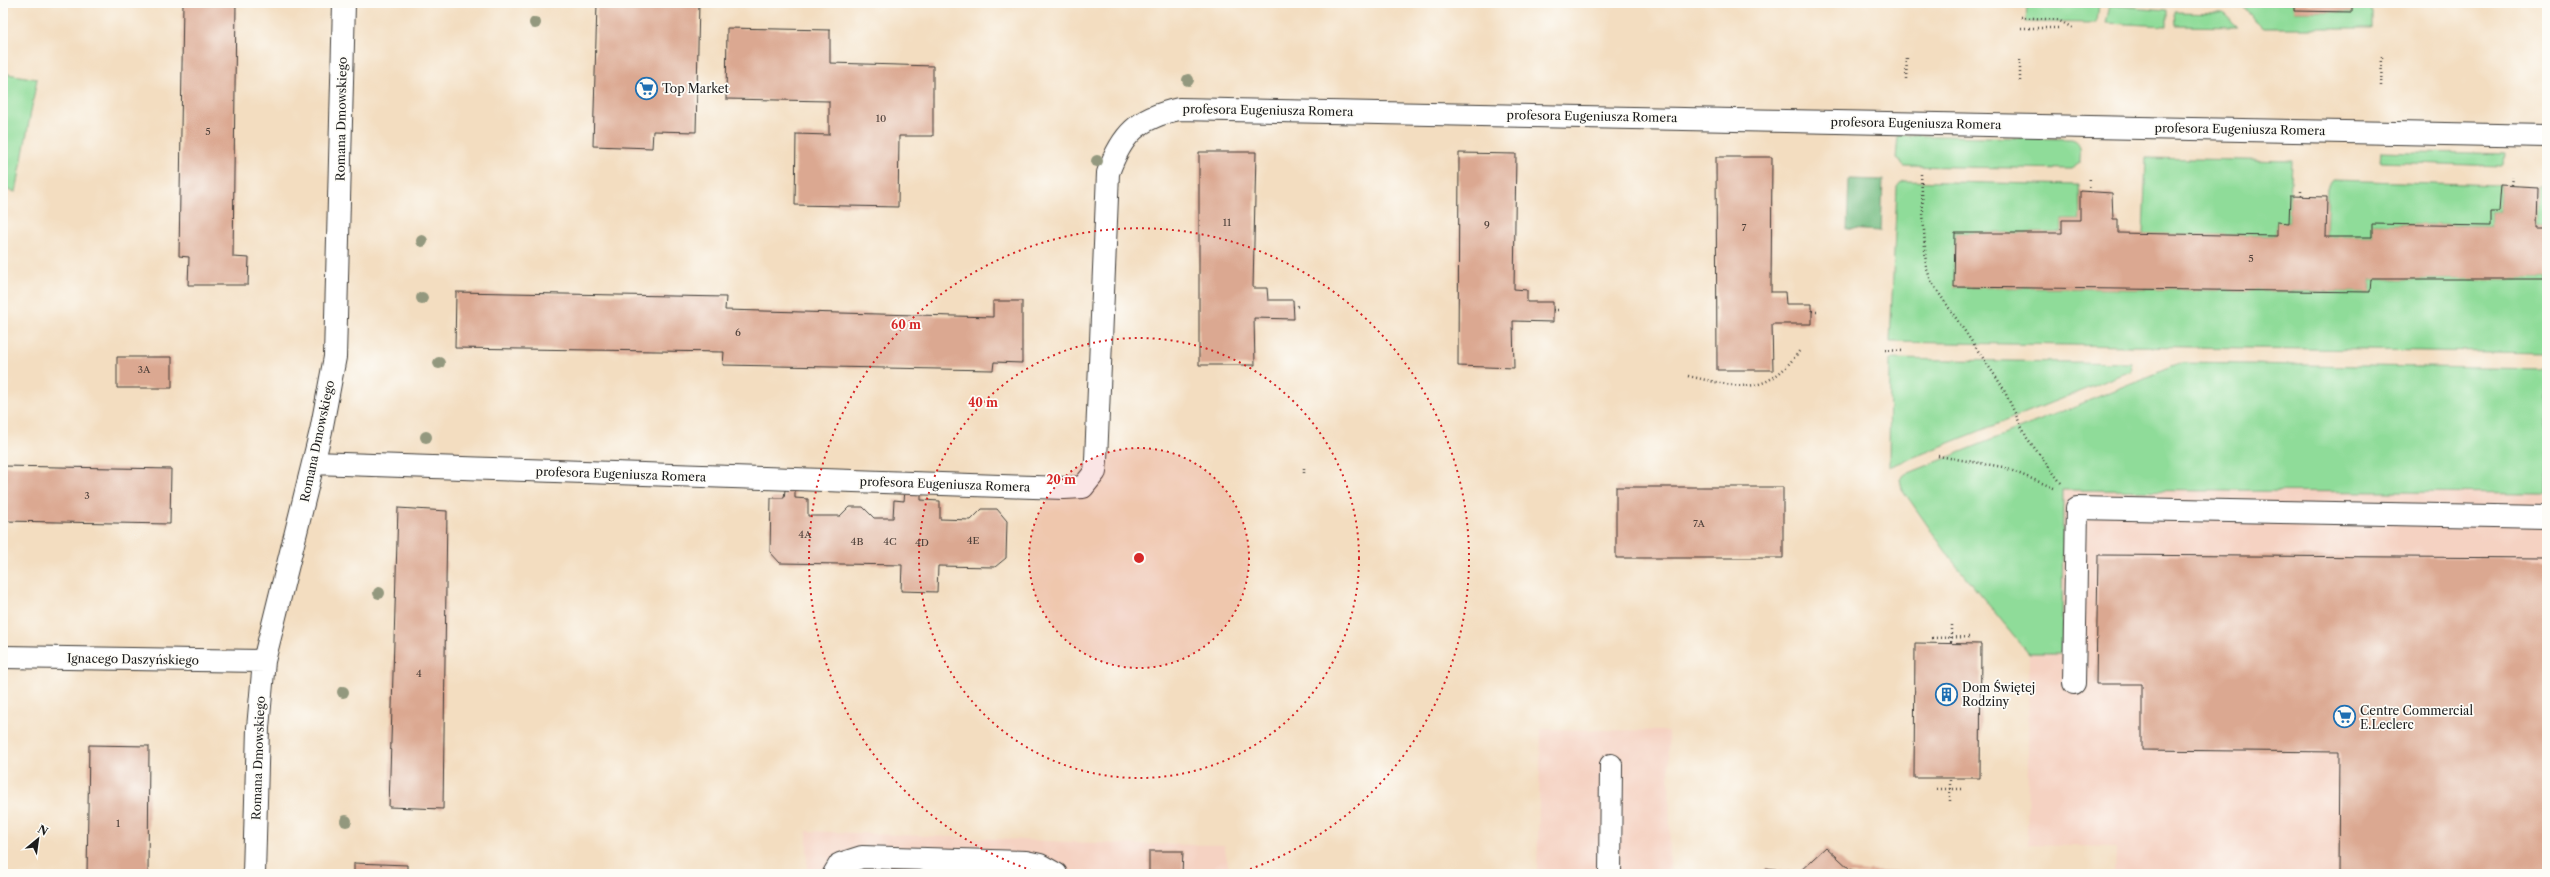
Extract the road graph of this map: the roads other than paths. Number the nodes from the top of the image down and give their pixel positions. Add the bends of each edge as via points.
1 (344, 3) edge
2 (2547, 136) edge
3 (313, 463) junction
4 (2547, 517) edge
5 (3, 657) edge
6 (264, 660) junction
7 (2074, 683) dead end
8 (1611, 765) dead end
9 (254, 874) edge
10 (834, 874) edge
11 (1056, 874) edge
12 (1610, 874) edge

1 - 3 street, Romana Dmowskiego via 335,357
2 - 3 street, profesora Eugeniusza Romera via 1179,109 1152,116 1141,122 1120,145 1108,173 1096,460 1094,472 1082,487
3 - 6 street, Romana Dmowskiego
4 - 7 street via 2077,508
5 - 6 street, Ignacego Daszyńskiego
6 - 9 street, Romana Dmowskiego via 258,728
8 - 12 street
10 - 11 street via 840,864 862,857 1026,862 1040,865

